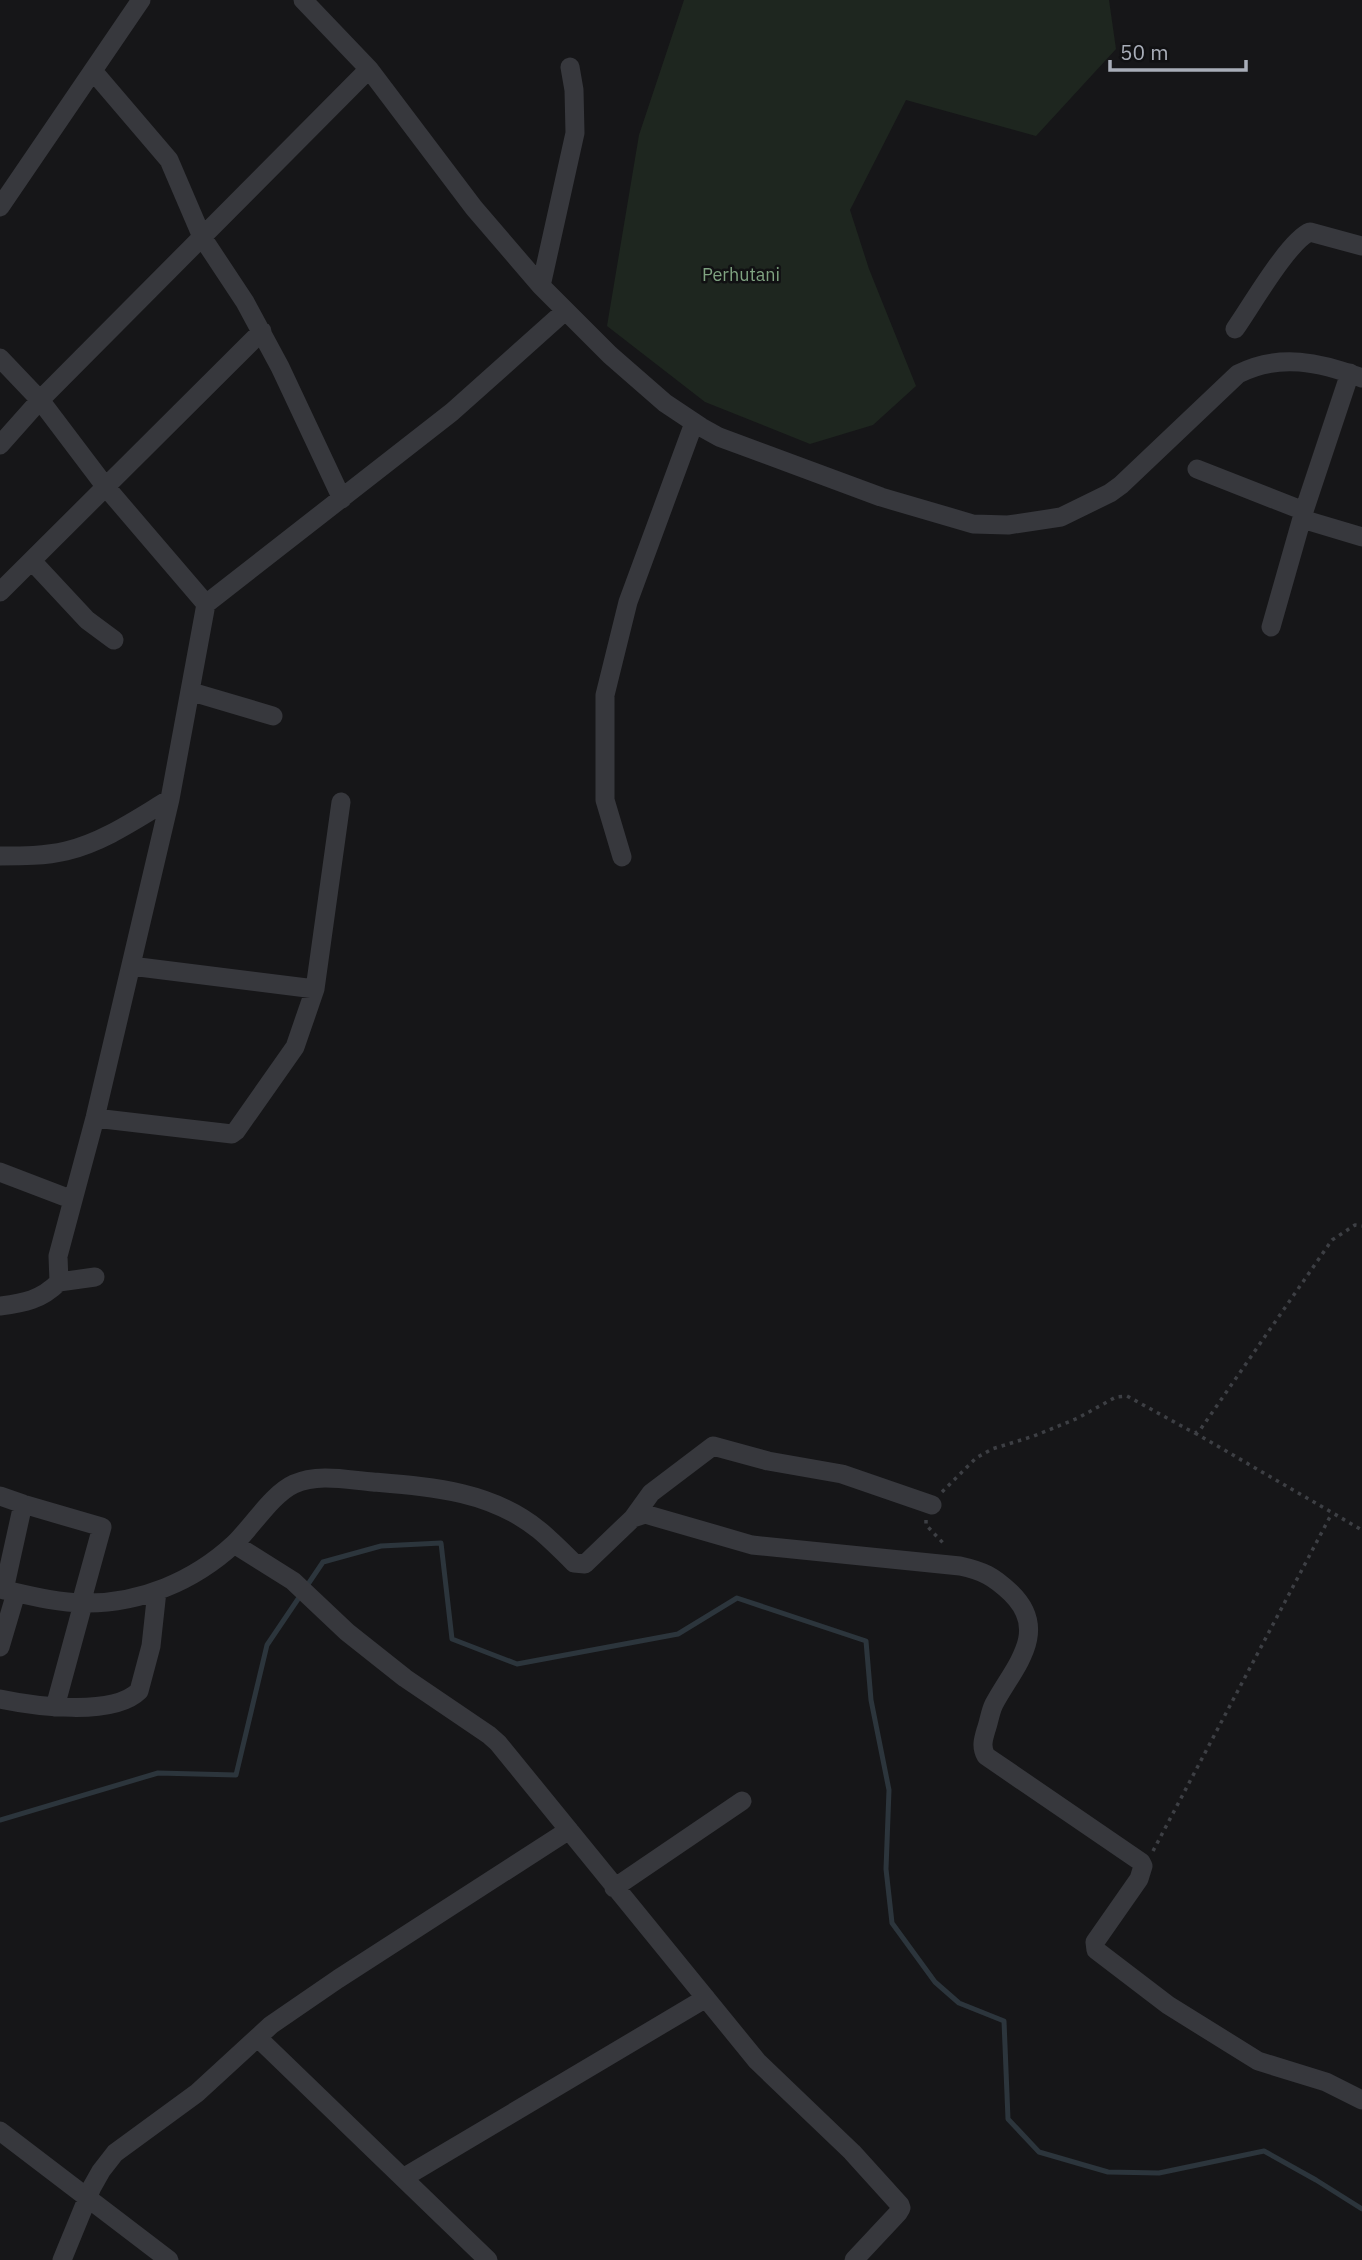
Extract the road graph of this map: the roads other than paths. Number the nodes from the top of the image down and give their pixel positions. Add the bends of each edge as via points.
1 (141, 0) edge
2 (303, 0) edge
3 (570, 66) dead end
4 (369, 69) junction
5 (93, 71) junction
6 (0, 207) edge
7 (202, 237) junction
8 (1362, 246) edge
9 (541, 286) junction
10 (565, 311) junction
11 (1236, 329) dead end
12 (262, 331) junction
13 (0, 358) edge
14 (1356, 376) edge
15 (40, 400) junction
16 (694, 423) junction
17 (0, 445) edge
18 (1197, 469) dead end
19 (105, 486) junction
20 (342, 499) junction
21 (1303, 515) junction
22 (1362, 537) edge
23 (32, 561) junction
24 (0, 592) edge
25 (206, 604) junction
26 (1271, 627) dead end
27 (114, 640) dead end
28 (191, 692) junction
29 (273, 716) dead end
30 (170, 799) junction
31 (341, 802) dead end
32 (0, 856) edge
33 (622, 857) dead end
34 (131, 966) junction
35 (315, 989) junction
36 (95, 1118) junction
37 (0, 1172) edge
38 (73, 1199) junction
39 (95, 1277) dead end
40 (59, 1282) junction
41 (0, 1306) edge
42 (0, 1496) edge
43 (23, 1503) junction
44 (932, 1505) road end
45 (633, 1518) junction
46 (234, 1544) junction
47 (7, 1591) edge
48 (157, 1591) junction
49 (82, 1603) junction
50 (0, 1647) edge
51 (0, 1699) edge
52 (55, 1707) junction
53 (742, 1801) dead end
54 (569, 1830) junction
55 (614, 1888) junction
56 (706, 1998) junction
57 (258, 2038) junction
58 (1362, 2100) edge
59 (0, 2131) edge
60 (403, 2178) junction
61 (88, 2197) junction
62 (62, 2260) edge
63 (169, 2260) edge
64 (488, 2260) edge
65 (854, 2260) edge

1 - 5 street
2 - 4 street
3 - 9 street via 575,132
4 - 7 street
4 - 9 street via 474,208
5 - 6 street
5 - 7 street via 169,160
7 - 12 street
7 - 15 street
8 - 11 street via 1304,234
9 - 10 street
10 - 16 street via 658,397
10 - 20 street via 452,412
12 - 19 street
12 - 20 street
13 - 15 street
14 - 16 street via 1308,362 1278,360 1249,368 1110,493 1061,517 1008,525 962,522 881,497 719,437
14 - 21 street
15 - 17 street
15 - 19 street
16 - 33 street via 628,602 605,695 605,800
18 - 21 street
19 - 23 street
19 - 25 street
20 - 25 street
21 - 22 street
21 - 26 street
23 - 24 street
23 - 27 street via 87,621
25 - 28 street
28 - 29 street
28 - 30 street
30 - 32 street via 86,845 65,852
30 - 34 street
31 - 35 street
34 - 35 street
34 - 36 street
35 - 36 street via 295,1047 232,1134
36 - 38 street
37 - 38 street
38 - 40 street via 58,1256
39 - 40 street
40 - 41 street via 47,1294
42 - 43 street
43 - 47 street
43 - 49 street via 102,1527
44 - 45 street via 842,1474 713,1446 651,1493
45 - 46 street via 585,1564 579,1564 537,1529 477,1496 418,1485 328,1478 295,1484
45 - 58 street via 645,1514 752,1545 960,1566 999,1581 1025,1613 1028,1641 1020,1664 993,1706 982,1749 1141,1862 1139,1879 1095,1942 1096,1950 1168,2005 1258,2061 1326,2082
46 - 48 street via 197,1574
46 - 54 street via 293,1581 405,1678 489,1735
47 - 49 street
47 - 50 street
48 - 49 street
48 - 52 street via 151,1646 139,1691 128,1699 95,1706
49 - 52 street
51 - 52 street
53 - 55 street
54 - 55 street
54 - 57 street via 338,1979
55 - 56 street
56 - 60 street
56 - 65 street via 757,2061 852,2152 901,2207
57 - 60 street
57 - 61 street via 197,2092 115,2153
59 - 61 street
60 - 64 street
61 - 62 street
61 - 63 street

